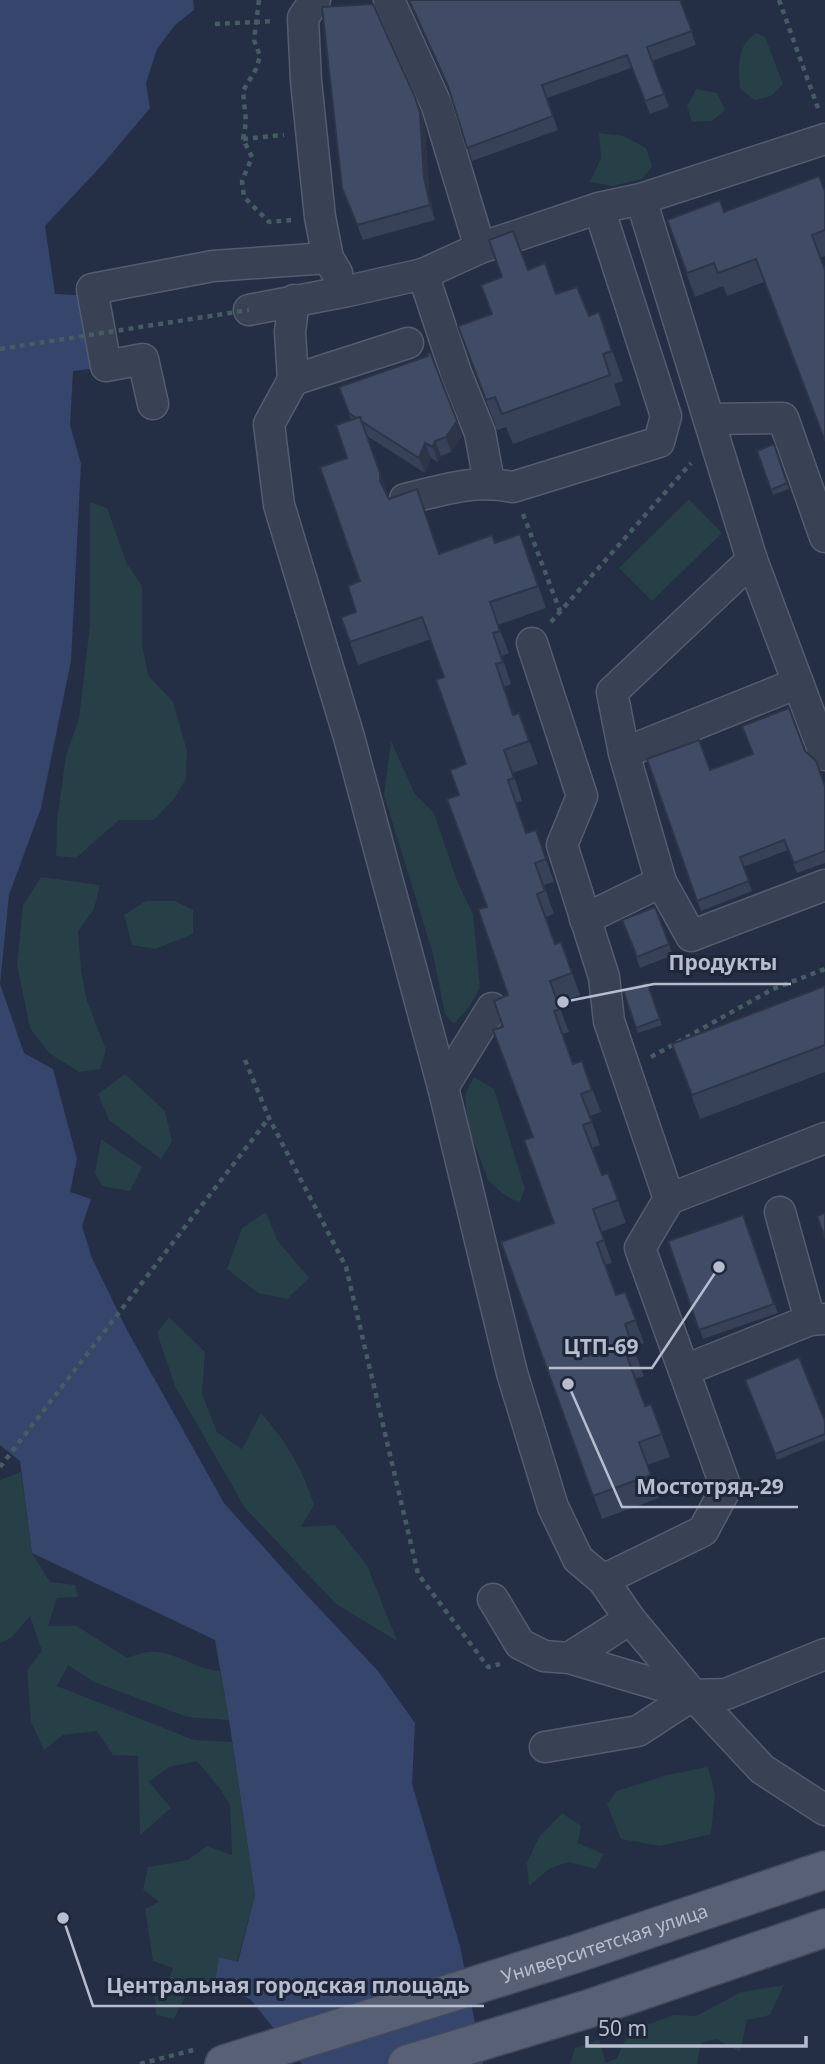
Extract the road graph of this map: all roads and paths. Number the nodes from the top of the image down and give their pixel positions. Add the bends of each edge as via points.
1 (260, 0) edge
2 (389, 0) edge
3 (779, 0) edge
4 (309, 9) edge
5 (256, 23) junction
6 (215, 24) dead end
7 (825, 101) edge
8 (816, 104) junction
9 (823, 127) edge
10 (311, 132) junction
11 (243, 139) junction
12 (641, 199) junction
13 (599, 208) junction
14 (320, 218) junction
15 (480, 248) junction
16 (328, 258) junction
17 (424, 274) junction
18 (348, 291) junction
19 (294, 300) junction
20 (248, 310) joint
21 (408, 342) dead end
22 (0, 349) edge
23 (293, 380) junction
24 (153, 404) dead end
25 (712, 428) junction
26 (501, 485) junction
27 (405, 499) edge
28 (825, 537) edge
29 (752, 560) junction
30 (560, 611) junction
31 (532, 643) joint
32 (797, 683) junction
33 (624, 753) junction
34 (825, 755) edge
35 (661, 882) junction
36 (825, 885) edge
37 (585, 919) junction
38 (825, 969) edge
39 (492, 1008) dead end
40 (245, 1060) dead end
41 (625, 1071) junction
42 (443, 1087) junction
43 (269, 1118) junction
44 (825, 1138) edge
45 (669, 1199) junction
46 (780, 1212) dead end
47 (817, 1319) edge
48 (685, 1370) junction
49 (0, 1466) edge
50 (603, 1580) junction
51 (493, 1599) dead end
52 (630, 1619) junction
53 (825, 1654) edge
54 (557, 1657) junction
55 (693, 1695) junction
56 (545, 1747) dead end
57 (825, 1810) edge
58 (825, 1870) edge
59 (825, 1928) edge
60 (207, 2057) edge
61 (140, 2064) edge
62 (407, 2064) edge

1 - 5 path
2 - 15 street via 437,106
3 - 8 path
4 - 5 path
4 - 10 street
5 - 6 path
5 - 11 path via 254,40 260,56 243,90
7 - 8 path
8 - 9 path
9 - 12 street
10 - 11 path
10 - 14 street
11 - 14 path via 252,157 242,181 244,197 254,208 269,222
12 - 13 street
12 - 25 street
13 - 15 street
13 - 26 street via 666,416 659,442
14 - 16 street
15 - 17 street
16 - 18 street
16 - 24 street via 213,266 92,289 106,366 143,359
17 - 18 street
17 - 26 street via 456,373
18 - 19 street
19 - 20 street
19 - 23 street via 290,332
20 - 22 path, bridge
21 - 23 street
23 - 42 street via 269,424 279,505 349,737
25 - 28 street via 783,418
25 - 29 street
25 - 30 path
26 - 27 street via 458,486
26 - 30 path
29 - 32 street
29 - 33 street via 612,692
30 - 31 path
31 - 37 street via 582,796 562,845
32 - 33 street
32 - 34 street
33 - 35 street
35 - 36 street via 691,936
35 - 37 street
37 - 41 street via 604,977 609,1021
38 - 41 path via 773,989
39 - 42 street
40 - 43 path
41 - 45 street
42 - 50 street via 512,1373 554,1507 578,1559
43 - 49 path
43 - 54 path via 346,1267 418,1574 488,1667
44 - 45 street
45 - 48 street via 640,1248
46 - 47 street
47 - 48 street
48 - 50 street via 726,1488 704,1531
50 - 52 street
51 - 54 street via 520,1644
52 - 54 street
52 - 55 street
53 - 55 street via 726,1694
54 - 55 street
55 - 56 street via 638,1731
55 - 57 street via 762,1769
58 - 60 main road, Университетская улица via 575,1954
59 - 62 main road via 588,2009
60 - 61 path

